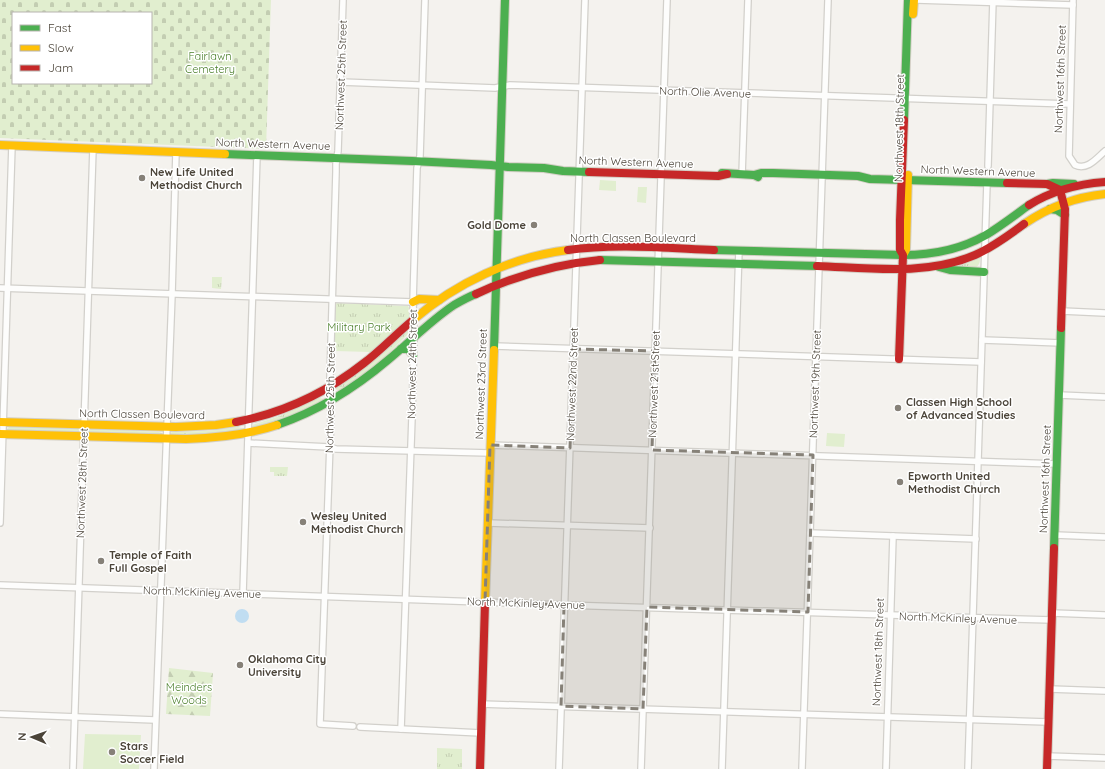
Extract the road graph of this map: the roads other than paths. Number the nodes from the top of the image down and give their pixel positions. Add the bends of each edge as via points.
1 (343, 0) edge
2 (425, 0) edge
3 (505, 0) edge
4 (585, 0) edge
5 (667, 0) edge
6 (748, 0) edge
7 (828, 0) edge
8 (908, 0) edge
9 (914, 0) edge
10 (918, 0) edge
11 (993, 1) edge
12 (1073, 3) edge
13 (341, 82) junction
14 (422, 85) junction
15 (502, 86) junction
16 (582, 88) junction
17 (664, 90) junction
18 (744, 93) junction
19 (825, 96) junction
20 (907, 99) junction
21 (990, 102) junction
22 (1070, 104) junction
23 (0, 145) edge
24 (12, 145) junction
25 (93, 148) junction
26 (1105, 151) edge
27 (176, 152) junction
28 (257, 155) junction
29 (337, 158) junction
30 (419, 161) junction
31 (500, 166) junction
32 (988, 166) dead end
33 (579, 169) junction
34 (662, 172) junction
35 (742, 174) junction
36 (822, 177) junction
37 (905, 180) junction
38 (987, 182) junction
39 (1105, 182) edge
40 (1048, 184) junction
41 (1084, 184) junction
42 (1060, 190) junction
43 (1105, 194) edge
44 (1063, 203) junction
45 (1050, 209) junction
46 (1065, 215) junction
47 (986, 235) junction
48 (659, 248) junction
49 (576, 249) junction
50 (739, 250) junction
51 (985, 250) junction
52 (820, 252) junction
53 (902, 255) junction
54 (658, 261) junction
55 (576, 263) junction
56 (739, 264) junction
57 (819, 266) junction
58 (936, 266) junction
59 (496, 268) junction
60 (902, 269) junction
61 (984, 272) junction
62 (496, 285) junction
63 (0, 288) edge
64 (7, 288) junction
65 (88, 291) junction
66 (172, 294) junction
67 (252, 296) junction
68 (332, 299) junction
69 (439, 300) junction
70 (412, 302) junction
71 (1062, 311) junction
72 (1105, 313) edge
73 (413, 320) junction
74 (414, 337) junction
75 (982, 340) junction
76 (1061, 343) junction
77 (494, 346) junction
78 (401, 349) junction
79 (573, 349) junction
80 (656, 351) junction
81 (736, 354) junction
82 (413, 355) junction
83 (816, 356) junction
84 (899, 359) junction
85 (981, 362) junction
86 (330, 386) junction
87 (1059, 395) junction
88 (1105, 397) edge
89 (330, 402) junction
90 (249, 420) junction
91 (2, 422) edge
92 (84, 424) junction
93 (167, 427) junction
94 (1, 434) edge
95 (248, 434) junction
96 (84, 436) junction
97 (166, 439) junction
98 (248, 443) junction
99 (329, 447) junction
100 (570, 448) junction
101 (490, 449) junction
102 (652, 450) junction
103 (410, 451) junction
104 (732, 453) junction
105 (813, 456) junction
106 (978, 461) junction
107 (1057, 464) junction
108 (0, 523) edge
109 (488, 523) junction
110 (567, 526) junction
111 (650, 528) junction
112 (810, 534) junction
113 (1054, 535) junction
114 (893, 536) junction
115 (1105, 537) edge
116 (976, 539) junction
117 (0, 585) edge
118 (79, 588) junction
119 (160, 591) junction
120 (243, 593) junction
121 (324, 596) junction
122 (405, 599) junction
123 (485, 602) junction
124 (564, 605) junction
125 (647, 607) junction
126 (727, 610) junction
127 (808, 612) junction
128 (890, 615) junction
129 (1105, 615) edge
130 (1052, 617) junction
131 (973, 618) junction
132 (1050, 689) junction
133 (1105, 691) edge
134 (482, 704) junction
135 (561, 706) junction
136 (643, 709) junction
137 (724, 712) junction
138 (0, 714) edge
139 (804, 714) junction
140 (75, 716) junction
141 (887, 717) junction
142 (155, 720) junction
143 (970, 720) junction
144 (1048, 722) junction
145 (353, 726) dead end
146 (360, 727) dead end
147 (401, 729) junction
148 (481, 732) junction
149 (1047, 756) junction
150 (1105, 758) edge
151 (73, 769) edge
152 (154, 769) edge
153 (480, 769) edge
154 (559, 769) edge
155 (641, 769) edge
156 (722, 769) edge
157 (802, 769) edge
158 (886, 769) edge
159 (968, 769) edge
160 (1047, 769) edge

1 - 13 street, Northwest 25th Street
2 - 14 street, Northwest 24th Street
3 - 15 main road, Northwest 23rd Street
4 - 16 street, Northwest 22nd Street
5 - 17 street, Northwest 21st Street
6 - 18 street
7 - 19 street, Northwest 19th Street
8 - 20 main road, Northwest 18th Street
9 - 20 main road, Northwest 18th Street
10 - 11 street
11 - 12 street
11 - 21 street
12 - 22 street, Northwest 16th Street
13 - 14 street, North Olie Avenue
13 - 29 street, Northwest 25th Street
14 - 15 street, North Olie Avenue via 495,88
14 - 30 street, Northwest 24th Street
15 - 16 street, North Olie Avenue
15 - 31 main road, Northwest 23rd Street
16 - 17 street, North Olie Avenue
16 - 33 street, Northwest 22nd Street
17 - 18 street, North Olie Avenue
17 - 34 street, Northwest 21st Street
18 - 19 street, North Olie Avenue
18 - 35 street
19 - 20 street, North Olie Avenue
19 - 36 street, Northwest 19th Street
20 - 21 street, North Olie Avenue
20 - 37 main road, Northwest 18th Street
21 - 22 street, North Olie Avenue
21 - 32 street
22 - 26 street, Northwest 16th Street via 1070,159 1077,167 1086,166
23 - 24 main road, North Western Avenue
24 - 25 main road, North Western Avenue
24 - 64 street
25 - 27 main road, North Western Avenue
25 - 65 street, Northwest 28th Street
27 - 28 main road, North Western Avenue
27 - 66 street
28 - 29 main road, North Western Avenue
28 - 67 street
29 - 30 main road, North Western Avenue
29 - 68 street, Northwest 25th Street
30 - 31 main road, North Western Avenue
30 - 70 street, Northwest 24th Street
31 - 33 main road, North Western Avenue via 563,171
31 - 59 main road, Northwest 23rd Street
33 - 34 main road, North Western Avenue
33 - 49 street, Northwest 22nd Street
34 - 35 main road, North Western Avenue via 718,171
34 - 48 street, Northwest 21st Street
35 - 36 main road, North Western Avenue
36 - 37 main road, North Western Avenue via 858,176
36 - 52 street, Northwest 19th Street
37 - 38 main road, North Western Avenue
37 - 53 main road, Northwest 18th Street via 906,250
38 - 40 main road, North Western Avenue
38 - 47 street
39 - 41 main road, North Classen Boulevard
40 - 41 main road
40 - 42 main road, North Western Avenue
41 - 42 main road, North Classen Boulevard
42 - 44 main road, Northwest 16th Street
42 - 47 main road, North Classen Boulevard via 1032,204
43 - 44 main road, North Classen Boulevard
44 - 45 main road, North Classen Boulevard
44 - 46 main road, Northwest 16th Street
45 - 46 main road
45 - 51 main road, North Classen Boulevard
46 - 71 main road, Northwest 16th Street
47 - 51 street
47 - 53 main road, North Classen Boulevard via 963,246 940,252
48 - 49 main road, North Classen Boulevard
48 - 50 main road, North Classen Boulevard
48 - 54 street, Northwest 21st Street
49 - 55 street, Northwest 22nd Street
49 - 59 main road, North Classen Boulevard via 550,252
50 - 52 main road, North Classen Boulevard
50 - 56 street
51 - 58 main road, North Classen Boulevard via 954,263
51 - 61 street
52 - 53 main road, North Classen Boulevard
52 - 57 street, Northwest 19th Street
53 - 60 main road, Northwest 18th Street
54 - 55 main road, North Classen Boulevard via 605,260
54 - 56 main road, North Classen Boulevard
54 - 80 street, Northwest 21st Street
55 - 62 main road, North Classen Boulevard via 536,271
55 - 79 street, Northwest 22nd Street
56 - 57 main road, North Classen Boulevard
56 - 81 street
57 - 60 main road, North Classen Boulevard
57 - 83 street, Northwest 19th Street
58 - 60 main road, North Classen Boulevard
58 - 61 main road via 950,270
59 - 62 main road, Northwest 23rd Street
59 - 69 main road, North Classen Boulevard
60 - 84 main road, Northwest 18th Street
61 - 75 street
62 - 74 main road, North Classen Boulevard via 456,304
62 - 77 main road, Northwest 23rd Street
63 - 64 street
64 - 65 street
64 - 91 street
65 - 66 street
65 - 92 street, Northwest 28th Street
66 - 67 street
66 - 93 street
67 - 68 street
67 - 90 street
68 - 70 street
68 - 86 street, Northwest 25th Street
69 - 70 main road via 420,299
69 - 73 main road, North Classen Boulevard
70 - 73 street, Northwest 24th Street
71 - 72 street
71 - 76 main road, Northwest 16th Street
73 - 74 street, Northwest 24th Street
73 - 86 main road, North Classen Boulevard via 364,364
74 - 78 main road, North Classen Boulevard
74 - 82 street, Northwest 24th Street
75 - 76 street
75 - 85 street
76 - 87 main road, Northwest 16th Street
77 - 79 street
77 - 101 main road, Northwest 23rd Street
78 - 82 main road via 408,349
78 - 89 main road, North Classen Boulevard
79 - 80 street
79 - 100 street, Northwest 22nd Street
80 - 81 street
80 - 102 street, Northwest 21st Street
81 - 83 street
81 - 104 street
82 - 103 street, Northwest 24th Street
83 - 84 street
83 - 105 street, Northwest 19th Street
84 - 85 street
85 - 106 street
86 - 89 street, Northwest 25th Street
86 - 90 main road, North Classen Boulevard via 277,412
87 - 88 street
87 - 107 main road, Northwest 16th Street
89 - 95 main road, North Classen Boulevard via 295,419
89 - 99 street, Northwest 25th Street
90 - 93 main road, North Classen Boulevard via 213,426
90 - 95 street
91 - 92 main road, North Classen Boulevard
91 - 94 street
92 - 93 main road, North Classen Boulevard
92 - 96 street, Northwest 28th Street
93 - 97 street
94 - 96 main road, North Classen Boulevard
94 - 108 street
95 - 97 main road, North Classen Boulevard via 207,439
95 - 98 street
96 - 97 main road, North Classen Boulevard
96 - 118 street, Northwest 28th Street
97 - 119 street
98 - 99 street
98 - 120 street
99 - 103 street
99 - 121 street, Northwest 25th Street
100 - 101 street
100 - 102 street
100 - 110 street, Northwest 22nd Street
101 - 103 street
101 - 109 main road, Northwest 23rd Street
102 - 104 street
102 - 111 street, Northwest 21st Street
103 - 122 street, Northwest 24th Street
104 - 105 street
104 - 126 street
105 - 106 street
105 - 112 street, Northwest 19th Street
106 - 107 street
106 - 116 street
107 - 113 main road, Northwest 16th Street
109 - 110 street
109 - 123 main road, Northwest 23rd Street
110 - 111 street
110 - 124 street, Northwest 22nd Street
111 - 125 street, Northwest 21st Street
112 - 114 street
112 - 127 street, Northwest 19th Street
113 - 115 street
113 - 130 main road, Northwest 16th Street
114 - 116 street
114 - 128 street, Northwest 18th Street
116 - 131 street
117 - 118 street, North McKinley Avenue
118 - 119 street, North McKinley Avenue
118 - 140 street, Northwest 28th Street
119 - 120 street, North McKinley Avenue
119 - 142 street
120 - 121 street, North McKinley Avenue
121 - 122 street, North McKinley Avenue
121 - 145 street, Northwest 25th Street via 320,724
122 - 123 street, North McKinley Avenue
122 - 147 street, Northwest 24th Street
123 - 124 street, North McKinley Avenue
123 - 134 main road, Northwest 23rd Street
124 - 125 street, North McKinley Avenue
124 - 135 street, Northwest 22nd Street
125 - 126 street, North McKinley Avenue
125 - 136 street, Northwest 21st Street
126 - 127 street, North McKinley Avenue
126 - 137 street
127 - 128 street, North McKinley Avenue
127 - 139 street, Northwest 19th Street
128 - 131 street, North McKinley Avenue
128 - 141 street, Northwest 18th Street
129 - 130 street, North McKinley Avenue
130 - 131 street, North McKinley Avenue
130 - 132 main road, Northwest 16th Street
131 - 143 street
132 - 133 street
132 - 144 main road, Northwest 16th Street
134 - 135 street
134 - 148 main road, Northwest 23rd Street
135 - 136 street
135 - 154 street, Northwest 22nd Street
136 - 137 street
136 - 155 street, Northwest 21st Street
137 - 139 street
137 - 156 street
138 - 140 street
139 - 141 street
139 - 157 street, Northwest 19th Street
140 - 142 street
140 - 151 street, Northwest 28th Street
141 - 143 street
141 - 158 street, Northwest 18th Street
142 - 152 street
143 - 144 street
143 - 159 street
144 - 149 main road, Northwest 16th Street
146 - 147 street
147 - 148 street
148 - 153 main road, Northwest 23rd Street
149 - 150 street
149 - 160 main road, Northwest 16th Street

